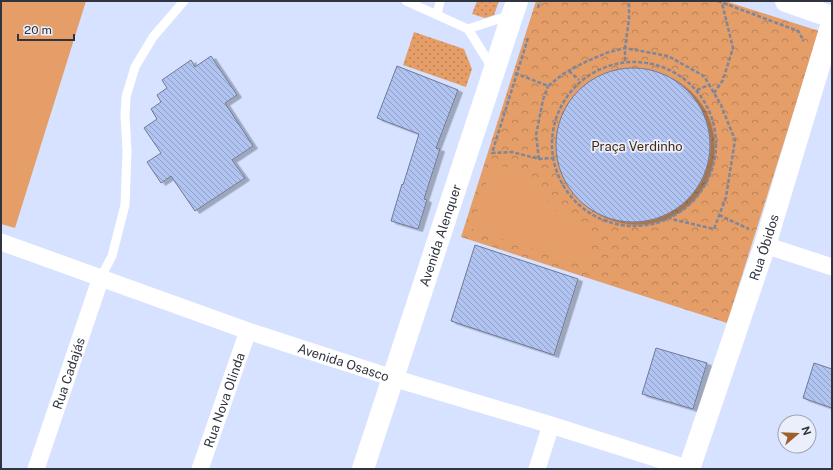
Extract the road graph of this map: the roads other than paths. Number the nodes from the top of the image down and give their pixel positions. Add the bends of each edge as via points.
1 (184, 1) edge
2 (406, 1) edge
3 (440, 1) edge
4 (786, 1) edge
5 (514, 8) edge
6 (437, 15) junction
7 (832, 17) edge
8 (832, 23) edge
9 (468, 29) junction
10 (495, 67) junction
11 (1, 242) edge
12 (765, 245) junction
13 (832, 267) edge
14 (101, 277) junction
15 (248, 331) junction
16 (393, 378) junction
17 (552, 425) junction
18 (36, 469) edge
19 (200, 469) edge
20 (363, 469) edge
21 (537, 469) edge
22 (689, 469) edge

1 - 14 lane via 153,37 135,67 126,97 125,205 112,256
2 - 6 lane
3 - 6 lane
4 - 7 street
5 - 9 lane
5 - 10 street, Avenida Alenquer
6 - 9 lane
8 - 12 street, Rua Óbidos
9 - 10 lane
10 - 16 street, Avenida Alenquer
11 - 14 street, Avenida Osasco
12 - 13 street
12 - 22 street, Rua Óbidos
14 - 15 street, Avenida Osasco
14 - 18 street, Rua Cadajás
15 - 16 street, Avenida Osasco
15 - 19 street, Rua Nova Olinda
16 - 17 street, Avenida Osasco
16 - 20 street, Avenida Alenquer
17 - 21 street
17 - 22 street, Avenida Osasco

